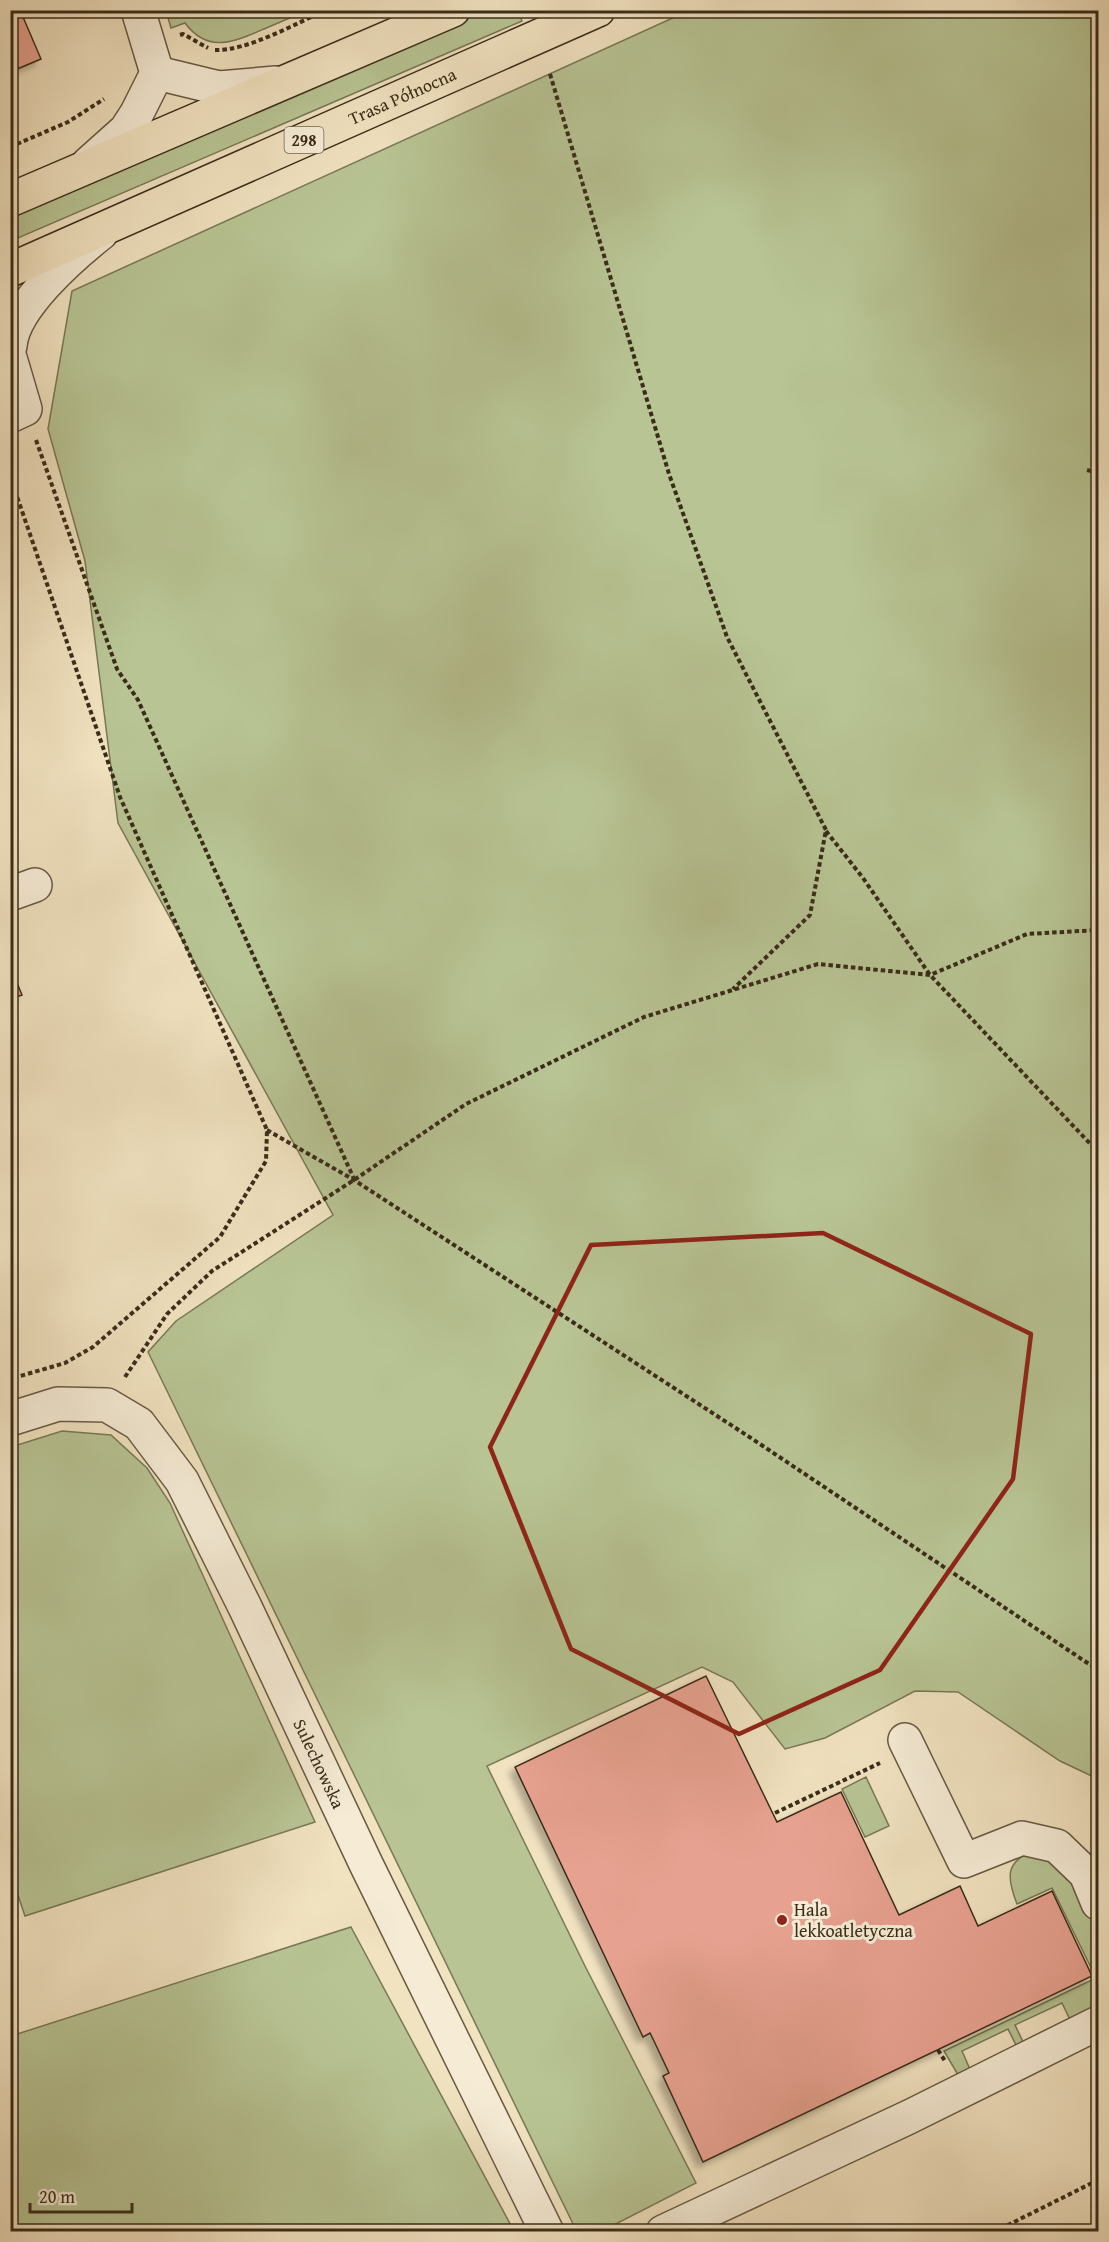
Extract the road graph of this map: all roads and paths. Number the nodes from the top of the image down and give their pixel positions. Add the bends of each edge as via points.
1 (138, 10) edge
2 (453, 10) edge
3 (598, 10) edge
4 (157, 73) junction
5 (550, 74) dead end
6 (280, 83) junction
7 (85, 168) junction
8 (10, 200) edge
9 (108, 227) junction
10 (10, 270) edge
11 (10, 346) edge
12 (10, 358) edge
13 (18, 403) edge
14 (1087, 470) dead end
15 (1098, 473) edge
16 (10, 476) edge
17 (826, 830) junction
18 (1098, 930) edge
19 (930, 975) junction
20 (732, 990) junction
21 (267, 1130) junction
22 (1098, 1152) edge
23 (354, 1180) junction
24 (10, 1379) edge
25 (106, 1405) junction
26 (10, 1419) edge
27 (1098, 1670) edge
28 (907, 1744) joint
29 (775, 1813) dead end
30 (1098, 1903) edge
31 (1098, 2023) edge
32 (1098, 2180) edge
33 (547, 2232) edge
34 (663, 2232) edge
35 (994, 2232) edge

1 - 4 street
2 - 6 main road
3 - 9 main road, Trasa Północna / 298
4 - 6 street via 219,88
4 - 7 street via 126,130
5 - 17 path via 669,474 727,637
6 - 7 main road
7 - 8 main road
9 - 10 main road, Trasa Północna / 298
9 - 11 street via 37,293 23,311
12 - 13 street
13 - 23 path via 117,669 138,700
14 - 15 path
16 - 21 path via 120,797
17 - 19 path
17 - 20 path via 810,915
18 - 19 path via 1027,934
19 - 20 path via 818,964
19 - 22 path
20 - 23 path via 644,1017 466,1104
21 - 23 path
21 - 24 path via 266,1161 220,1237 93,1347 65,1363
23 - 25 path via 212,1271 167,1314
23 - 27 path
25 - 26 street, Sulechowska via 58,1404
25 - 33 street, Sulechowska via 139,1424 182,1481
28 - 29 path
28 - 30 street via 964,1861 1022,1838 1057,1846 1086,1874
31 - 34 street
32 - 35 path

